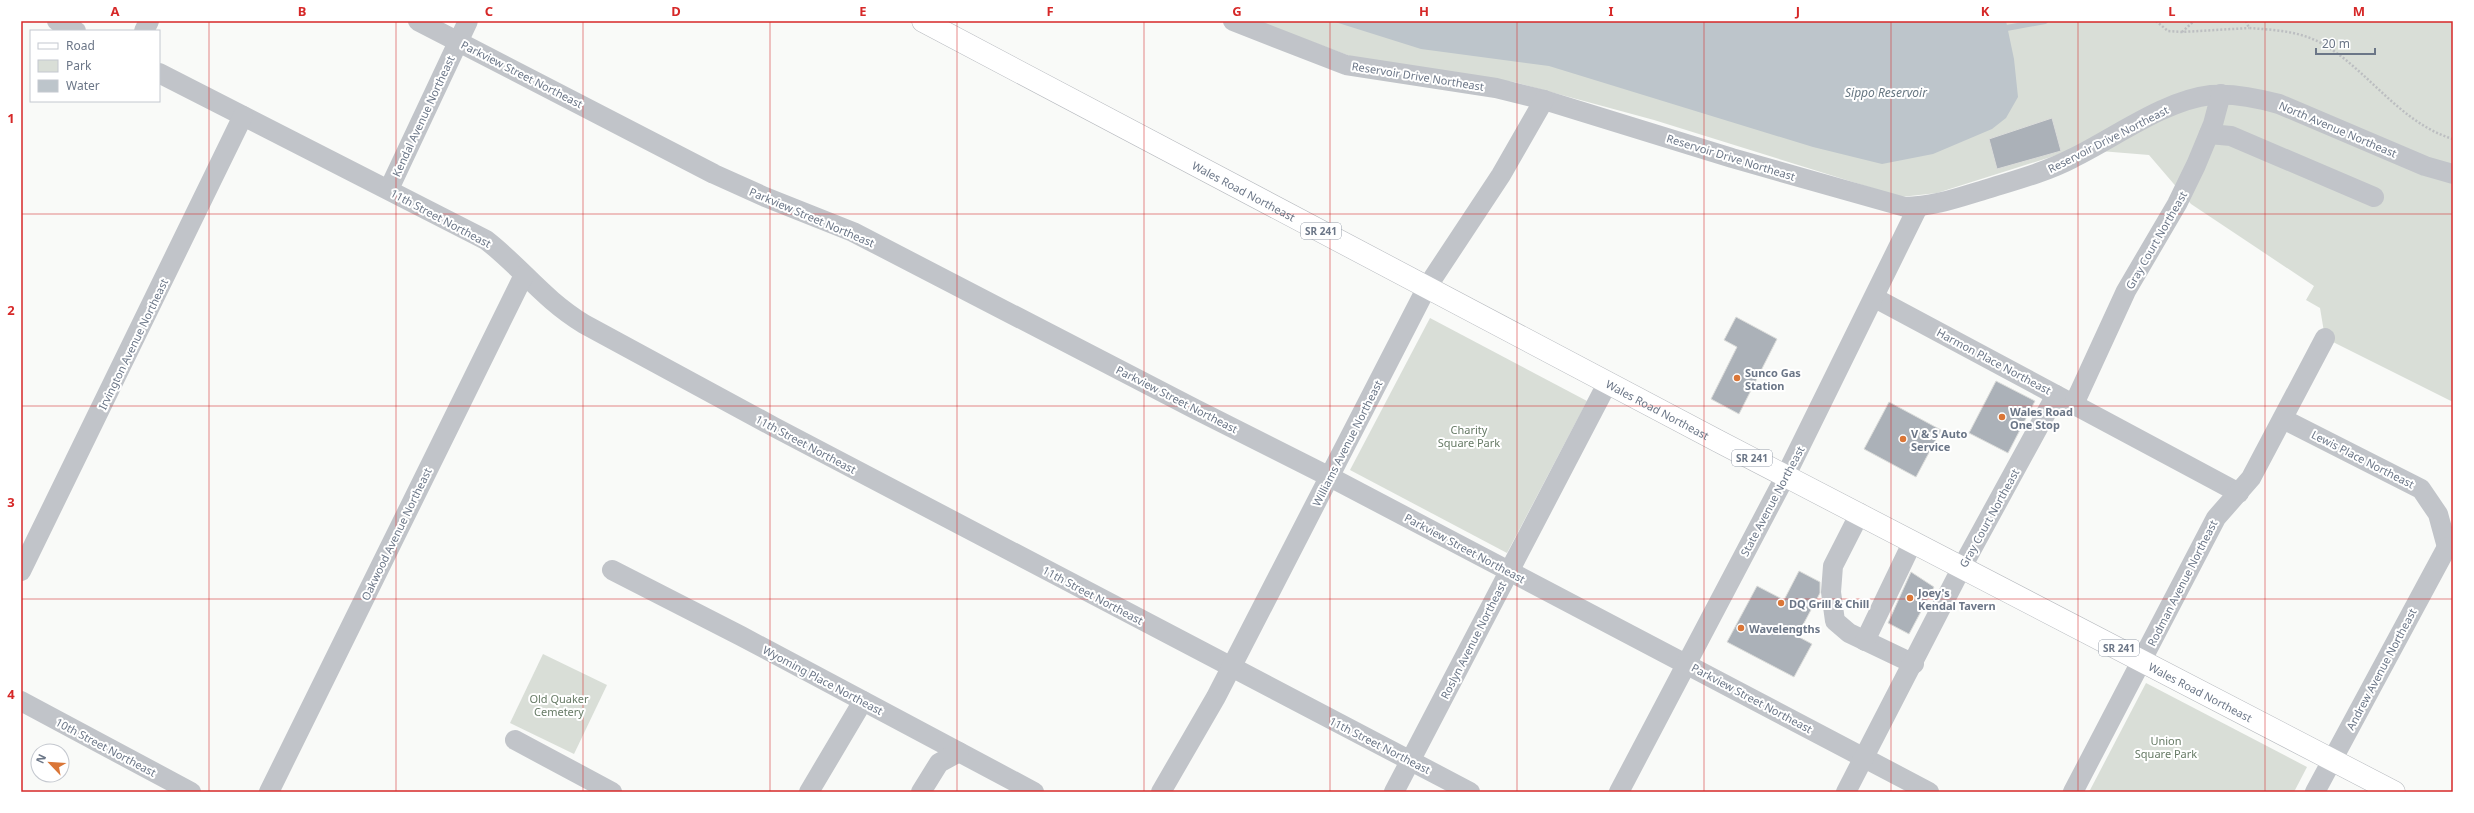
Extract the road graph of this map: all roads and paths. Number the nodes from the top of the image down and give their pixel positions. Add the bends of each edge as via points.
1 (57, 21) edge
2 (149, 21) edge
3 (418, 21) edge
4 (468, 21) edge
5 (923, 21) edge
6 (1233, 21) edge
7 (2156, 21) edge
8 (2194, 21) edge
9 (2246, 21) edge
10 (2249, 28) junction
11 (74, 30) edge
12 (144, 30) edge
13 (2182, 32) junction
14 (459, 41) junction
15 (160, 74) edge
16 (2220, 94) junction
17 (1544, 100) junction
18 (243, 116) junction
19 (2209, 134) junction
20 (2453, 139) edge
21 (2453, 174) edge
22 (389, 189) junction
23 (2374, 197) dead end
24 (1918, 207) junction
25 (524, 275) junction
26 (1427, 287) junction
27 (1875, 298) junction
28 (2325, 338) dead end
29 (1608, 382) junction
30 (2056, 395) junction
31 (2074, 404) junction
32 (2283, 419) junction
33 (1786, 475) junction
34 (1330, 476) junction
35 (2239, 493) junction
36 (1860, 513) junction
37 (1913, 541) junction
38 (2450, 549) edge
39 (1962, 567) junction
40 (612, 570) dead end
41 (21, 571) edge
42 (1509, 571) junction
43 (1864, 641) junction
44 (2142, 660) junction
45 (1686, 664) junction
46 (1914, 664) junction
47 (1231, 667) junction
48 (21, 701) edge
49 (863, 701) junction
50 (515, 740) dead end
51 (959, 752) junction
52 (1864, 758) junction
53 (2332, 759) junction
54 (1410, 761) junction
55 (191, 792) edge
56 (269, 792) edge
57 (612, 792) edge
58 (809, 792) edge
59 (921, 792) edge
60 (1034, 792) edge
61 (1161, 792) edge
62 (1394, 792) edge
63 (1470, 792) edge
64 (1619, 792) edge
65 (1846, 792) edge
66 (1929, 792) edge
67 (2073, 792) edge
68 (2314, 792) edge
69 (2394, 792) edge

1 - 11 street
2 - 12 street
3 - 14 street, Parkview Street Northeast
4 - 14 street, Kendal Avenue Northeast
5 - 26 main road, Wales Road Northeast / SR 241
6 - 17 street, Reservoir Drive Northeast via 1346,65 1496,88
7 - 13 path via 2168,31
8 - 13 path
9 - 10 path
10 - 13 path
10 - 20 path via 2297,33 2323,44 2405,113 2428,128
14 - 22 street, Kendal Avenue Northeast
14 - 34 street, Parkview Street Northeast via 714,174 853,232
15 - 18 street, 11th Street Northeast
16 - 19 street, Gray Court Northeast
16 - 21 street, North Avenue Northeast via 2257,98 2279,104 2425,166
16 - 24 street, Reservoir Drive Northeast via 2192,99 2155,114 2040,173
17 - 24 street, Reservoir Drive Northeast via 1885,202
17 - 26 street, Williams Avenue Northeast via 1500,175
18 - 22 street, 11th Street Northeast
18 - 41 street, Irvington Avenue Northeast
19 - 23 street via 2231,136
19 - 31 street, Gray Court Northeast via 2177,204 2126,291
22 - 25 street, 11th Street Northeast via 486,240 507,256
24 - 27 street, State Avenue Northeast
25 - 47 street, 11th Street Northeast via 559,309 584,324
25 - 56 street, Oakwood Avenue Northeast
26 - 29 main road, Wales Road Northeast / SR 241
26 - 34 street, Williams Avenue Northeast
27 - 30 street, Harmon Place Northeast
27 - 33 street, State Avenue Northeast
28 - 32 street, Rodman Avenue Northeast
29 - 33 main road, Wales Road Northeast / SR 241
29 - 42 street, Roslyn Avenue Northeast
30 - 31 street, Harmon Place Northeast
30 - 39 street, Gray Court Northeast
31 - 35 street, Harmon Place Northeast
32 - 35 street, Rodman Avenue Northeast via 2251,478
32 - 38 street, Lewis Place Northeast via 2402,477 2421,489 2438,514
33 - 36 main road, Wales Road Northeast / SR 241
33 - 45 street, State Avenue Northeast
34 - 42 street, Parkview Street Northeast
34 - 47 street, Williams Avenue Northeast
35 - 44 street, Rodman Avenue Northeast via 2216,518
36 - 37 main road, Wales Road Northeast / SR 241
36 - 43 street via 1833,566 1831,592 1835,621 1849,634
37 - 39 main road, Wales Road Northeast / SR 241
37 - 43 street
38 - 53 street, Andrew Avenue Northeast
39 - 44 main road, Wales Road Northeast / SR 241
39 - 46 street, Gray Court Northeast
40 - 49 street, Wyoming Place Northeast
42 - 45 street, Parkview Street Northeast
42 - 54 street, Roslyn Avenue Northeast
43 - 46 street
44 - 53 main road, Wales Road Northeast / SR 241
44 - 67 street, Rodman Avenue Northeast
45 - 52 street, Parkview Street Northeast
45 - 64 street, State Avenue Northeast
46 - 52 street, Gray Court Northeast
47 - 54 street, 11th Street Northeast
47 - 61 street, Williams Avenue Northeast
48 - 55 street, 10th Street Northeast
49 - 51 street, Wyoming Place Northeast
49 - 58 street
50 - 57 street
51 - 59 street via 939,763
51 - 60 street, Wyoming Place Northeast
52 - 65 street, Gray Court Northeast
52 - 66 street, Parkview Street Northeast
53 - 68 street, Andrew Avenue Northeast
53 - 69 main road, Wales Road Northeast / SR 241
54 - 62 street, Roslyn Avenue Northeast
54 - 63 street, 11th Street Northeast

